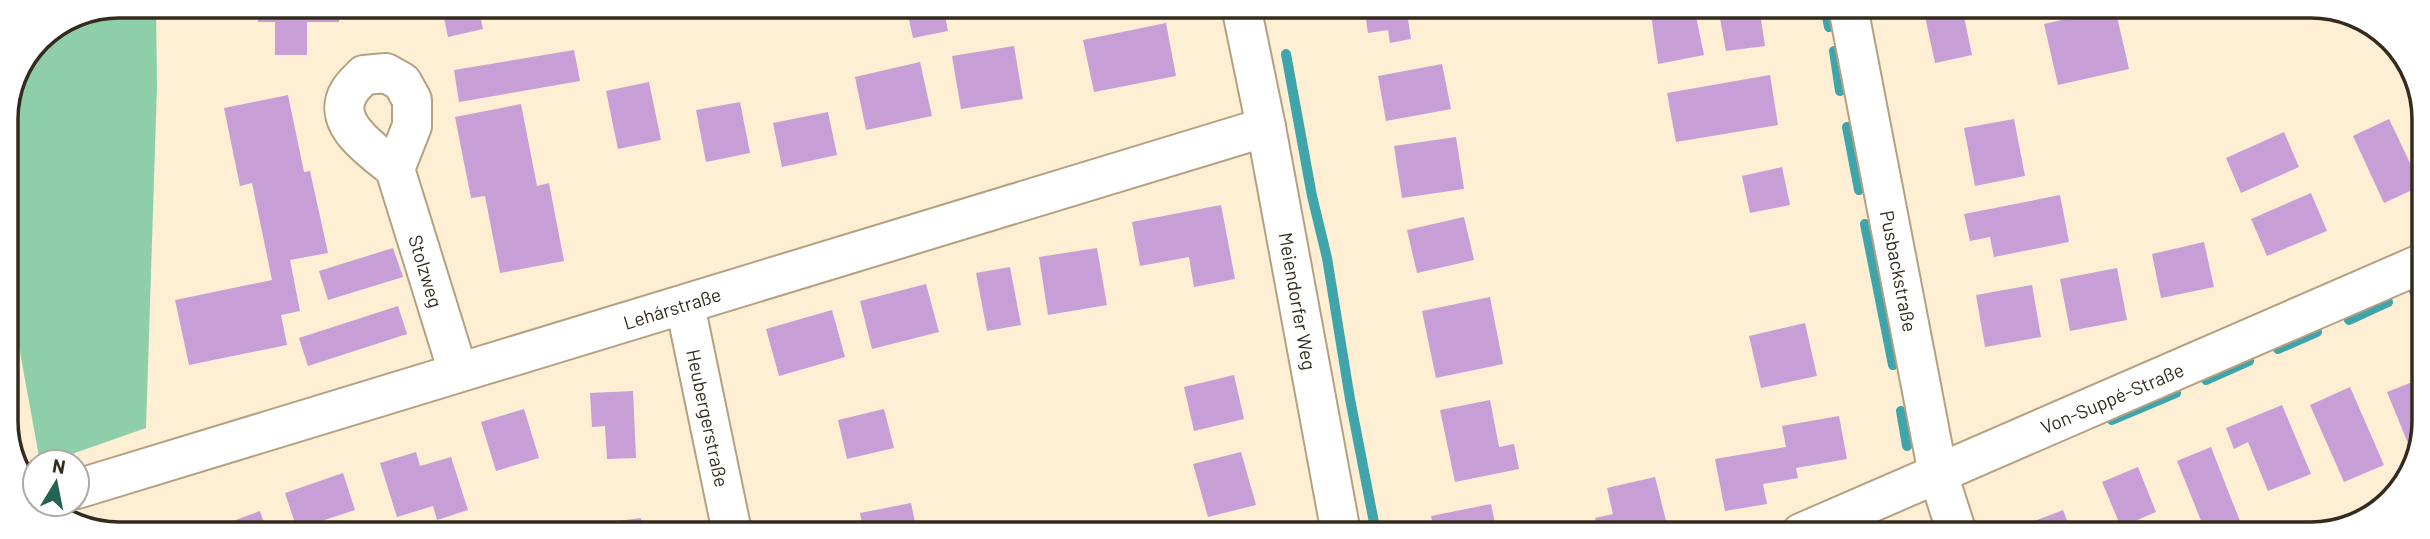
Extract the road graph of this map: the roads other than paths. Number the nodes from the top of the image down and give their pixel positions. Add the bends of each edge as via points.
1 (1243, 17) edge
2 (1262, 17) edge
3 (1850, 17) edge
4 (1255, 70) junction
5 (1266, 127) junction
6 (395, 169) dead end
7 (2412, 268) edge
8 (685, 305) junction
9 (458, 372) junction
10 (1938, 474) junction
11 (91, 485) edge
12 (1339, 521) edge
13 (1828, 521) edge
14 (1953, 521) edge
15 (730, 522) edge

1 - 4 street, Meiendorfer Weg
2 - 4 street, Meiendorfer Weg
3 - 10 street, Pusbackstraße
4 - 5 street, Meiendorfer Weg
5 - 8 street, Lehárstraße
5 - 12 street, Meiendorfer Weg
6 - 9 street, Stolzweg
7 - 10 street, Von-Suppé-Straße
8 - 9 street, Lehárstraße
8 - 15 street, Heubergerstraße
9 - 11 street, Lehárstraße
10 - 13 street, Von-Suppé-Straße
10 - 14 street, Pusbackstraße

